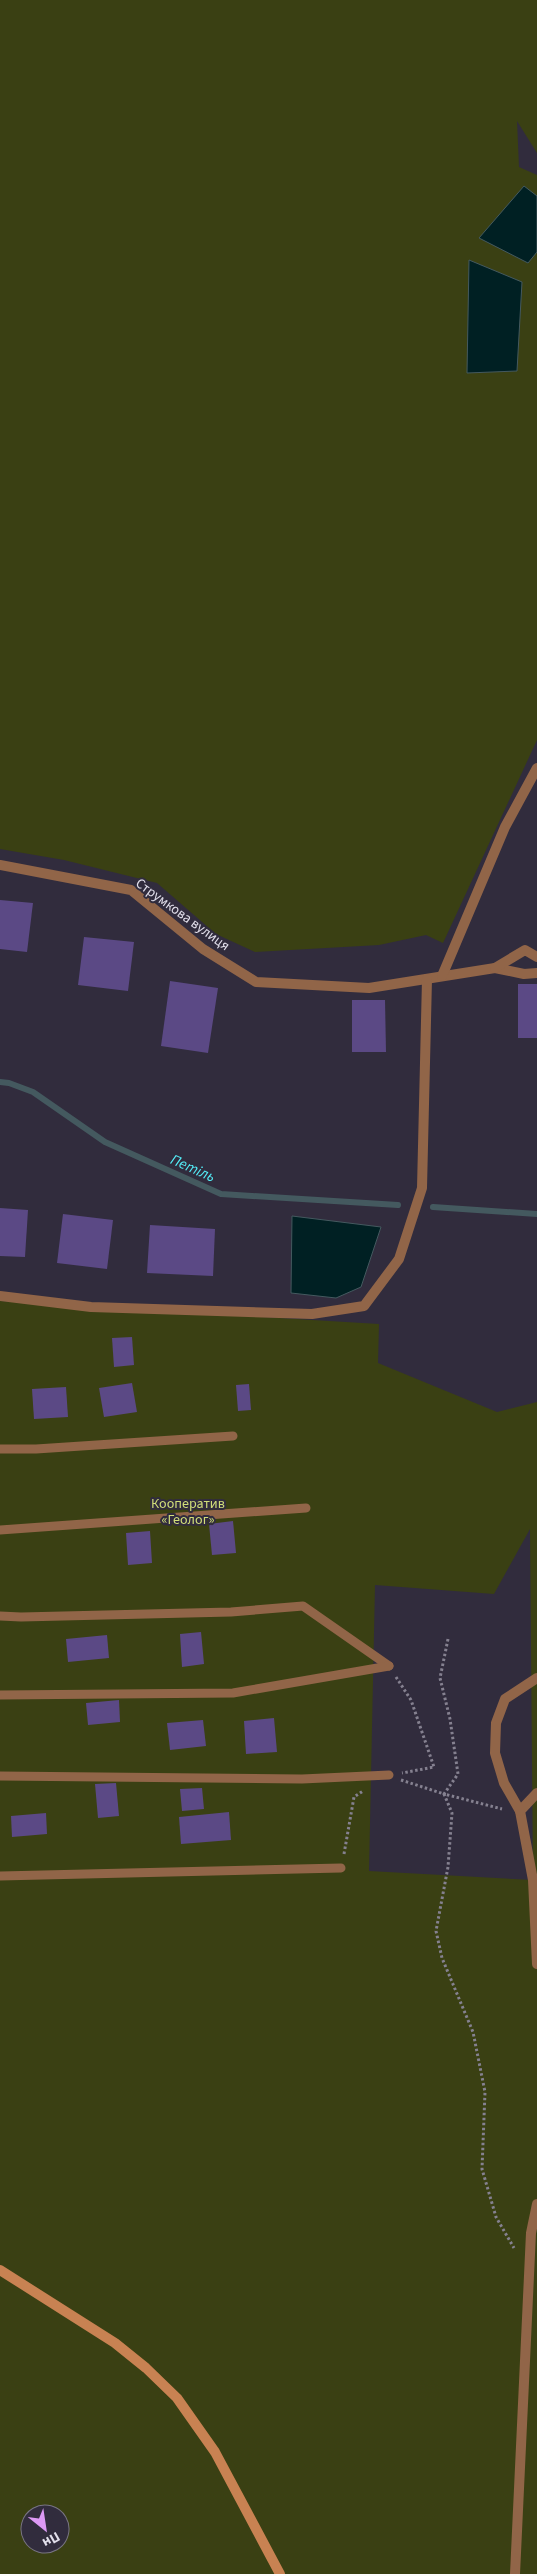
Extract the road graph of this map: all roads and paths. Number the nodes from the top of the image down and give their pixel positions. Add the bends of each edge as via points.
1 (537, 768) edge
2 (0, 865) edge
3 (537, 957) edge
4 (496, 968) junction
5 (537, 972) edge
6 (442, 976) junction
7 (427, 979) junction
8 (0, 1296) edge
9 (233, 1436) dead end
10 (0, 1449) edge
11 (306, 1508) dead end
12 (0, 1530) edge
13 (0, 1616) edge
14 (448, 1639) dead end
15 (537, 1678) edge
16 (0, 1695) edge
17 (389, 1775) joint
18 (0, 1776) edge
19 (537, 1793) edge
20 (444, 1794) junction
21 (520, 1811) junction
22 (341, 1868) dead end
23 (0, 1876) edge
24 (537, 1964) edge
25 (537, 2204) edge
26 (534, 2234) edge
27 (515, 2250) dead end
28 (0, 2270) edge
29 (280, 2574) edge
30 (515, 2574) edge

1 - 6 street via 505,827
2 - 7 street, Струмкова вулиця via 131,890 203,949 256,982 370,988
3 - 4 street, Струмкова вулиця via 525,950
4 - 5 street, Струмкова вулиця via 524,974
4 - 6 street, Струмкова вулиця
6 - 7 street, Струмкова вулиця
7 - 8 street via 422,1188 399,1259 364,1306 302,1313 92,1307
9 - 10 lane
11 - 12 lane
13 - 16 lane via 231,1612 303,1606 389,1666 233,1693
14 - 20 path via 440,1678 458,1774
15 - 21 street via 505,1699 496,1723 495,1753 504,1782
17 - 18 lane via 302,1779
17 - 20 path
19 - 21 street
20 - 21 path
20 - 27 path via 452,1813 448,1867 436,1931 442,1958 473,2032 485,2092 482,2169 496,2217
21 - 24 street via 533,1880
22 - 23 lane
25 - 26 street
26 - 30 street
28 - 29 street via 115,2343 177,2398 214,2452

